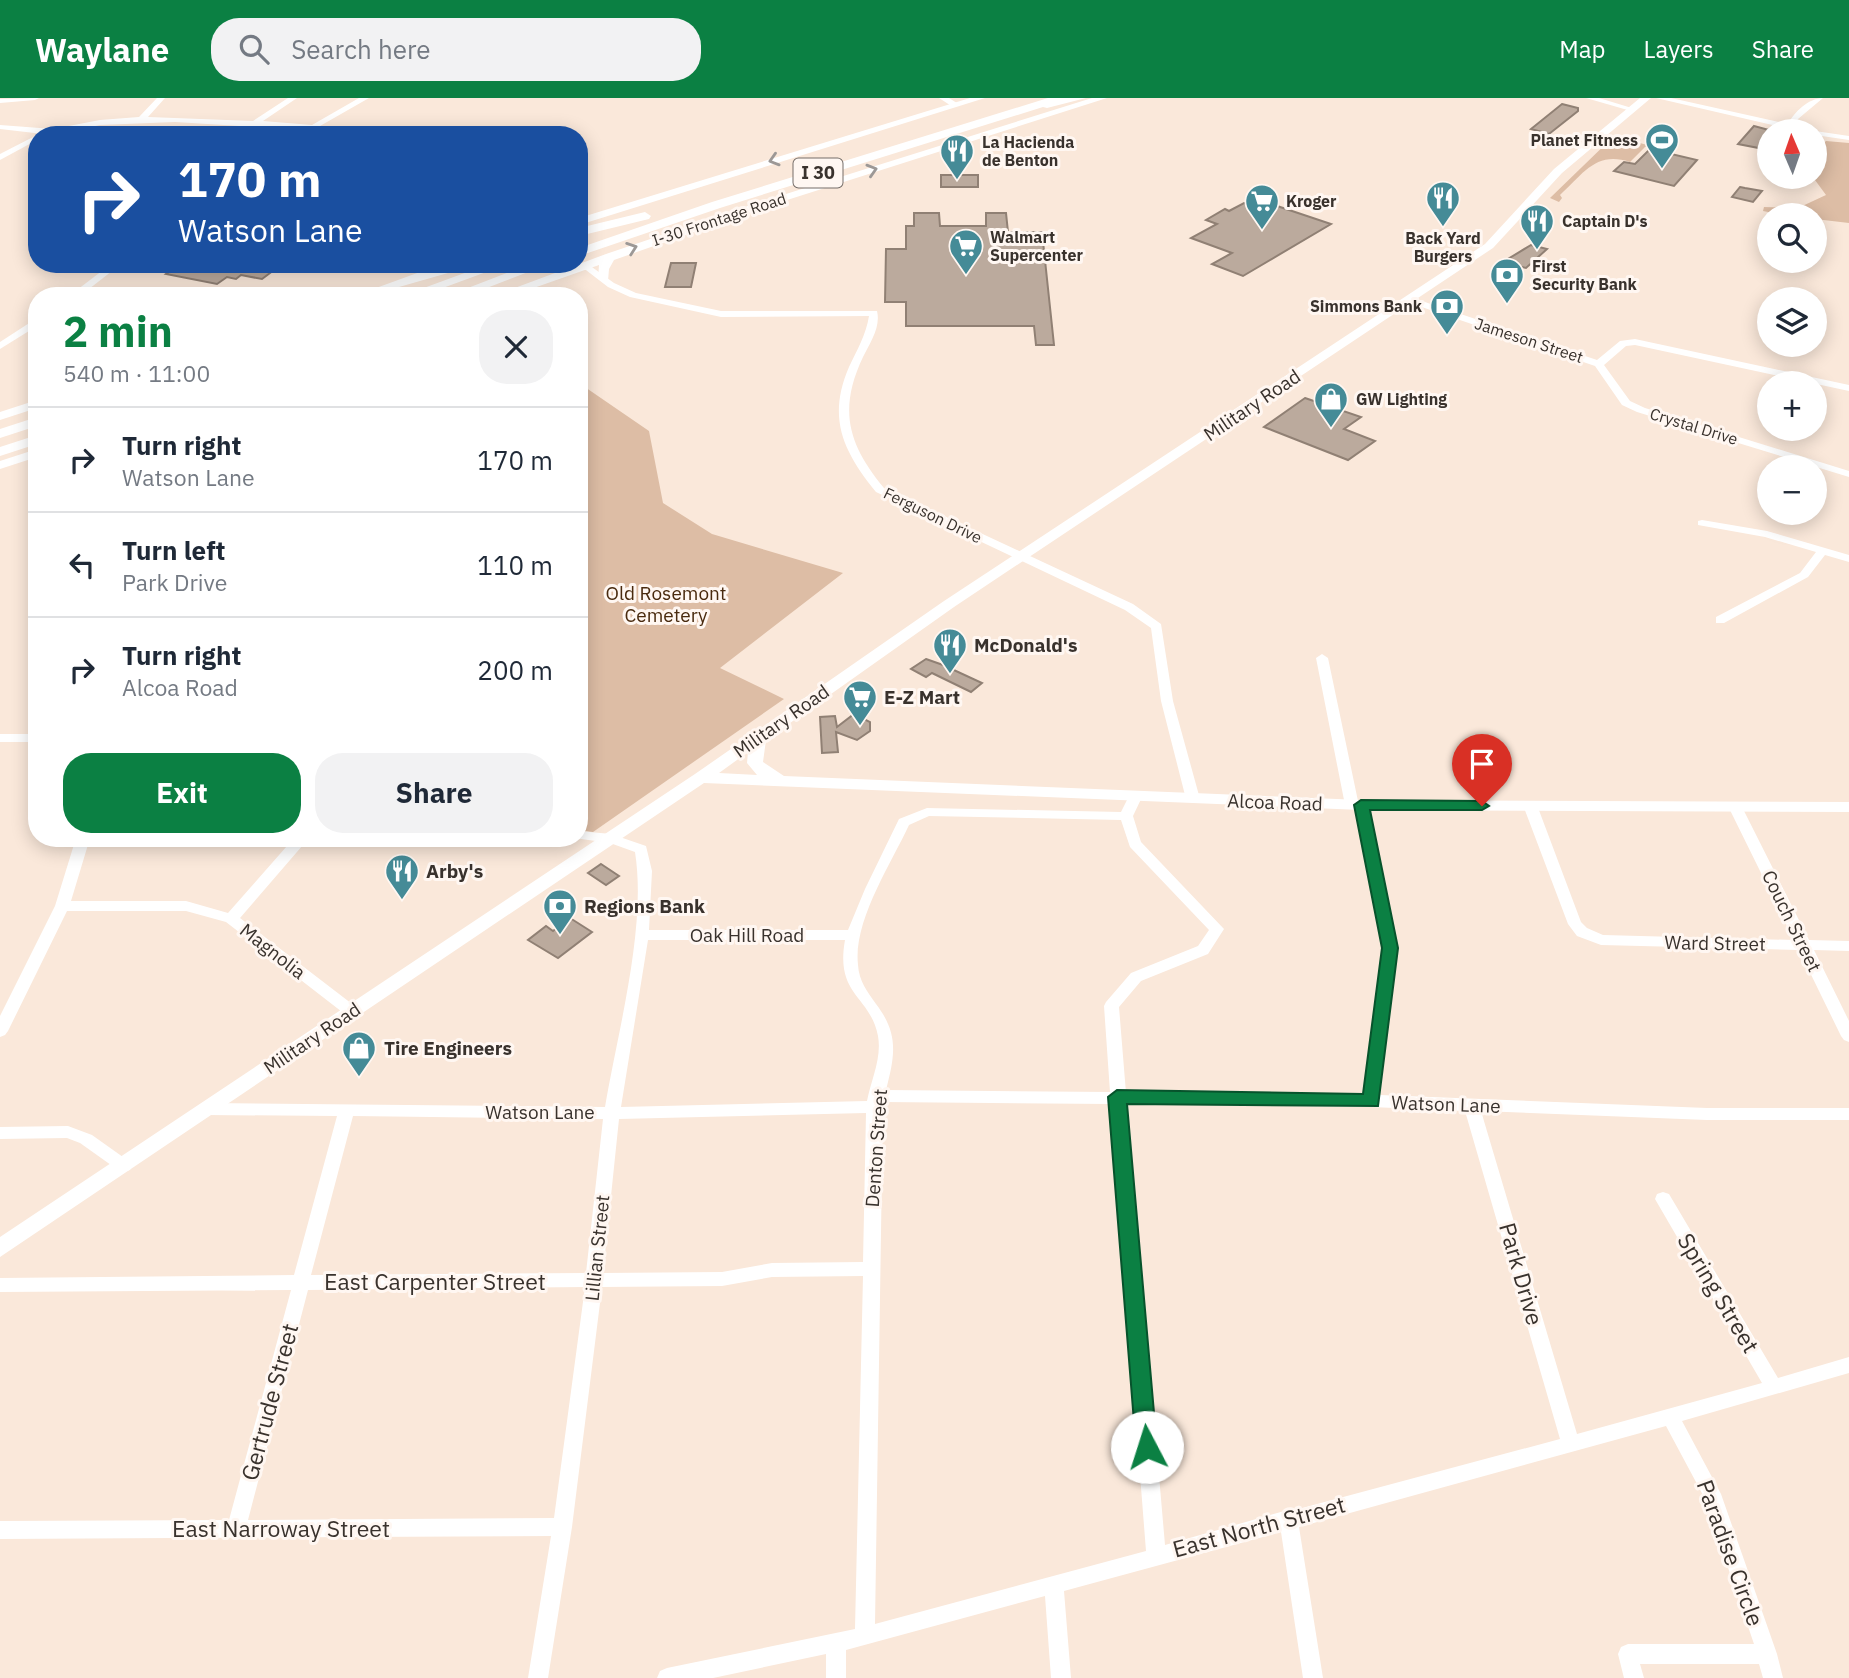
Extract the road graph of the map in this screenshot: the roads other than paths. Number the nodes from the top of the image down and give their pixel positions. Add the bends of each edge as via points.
1 (35, 98) edge
2 (162, 98) edge
3 (293, 98) edge
4 (365, 98) edge
5 (943, 98) edge
6 (980, 98) edge
7 (1021, 98) edge
8 (1059, 98) edge
9 (1081, 98) edge
10 (1102, 98) edge
11 (1590, 98) edge
12 (1646, 98) edge
13 (1660, 98) edge
14 (1819, 98) edge
15 (0, 101) edge
16 (956, 105) junction
17 (1631, 109) junction
18 (1008, 114) junction
19 (1794, 119) edge
20 (1757, 120) edge
21 (140, 121) junction
22 (255, 123) junction
23 (78, 126) edge
24 (290, 126) edge
25 (316, 126) edge
26 (0, 127) edge
27 (28, 131) edge
28 (1827, 135) edge
29 (1849, 138) edge
30 (28, 142) edge
31 (0, 157) edge
32 (645, 216) junction
33 (588, 219) edge
34 (588, 230) edge
35 (588, 235) edge
36 (588, 248) edge
37 (610, 256) junction
38 (588, 264) edge
39 (588, 267) edge
40 (105, 273) edge
41 (427, 273) edge
42 (434, 273) edge
43 (476, 273) edge
44 (518, 273) edge
45 (563, 273) edge
46 (604, 279) junction
47 (392, 285) junction
48 (86, 287) edge
49 (386, 287) edge
50 (434, 287) edge
51 (478, 287) edge
52 (524, 287) edge
53 (1409, 300) junction
54 (28, 327) edge
55 (0, 346) edge
56 (1599, 364) junction
57 (1849, 387) edge
58 (28, 407) edge
59 (0, 416) edge
60 (28, 424) edge
61 (0, 434) edge
62 (28, 442) edge
63 (0, 452) edge
64 (28, 456) edge
65 (0, 465) edge
66 (1849, 474) edge
67 (1702, 523) dead end
68 (1822, 552) junction
69 (1020, 557) junction
70 (1849, 559) edge
71 (1720, 620) dead end
72 (1322, 658) dead end
73 (759, 736) junction
74 (0, 738) edge
75 (28, 738) edge
76 (701, 778) junction
77 (782, 780) junction
78 (1135, 797) junction
79 (1193, 799) junction
80 (1357, 805) junction
81 (1530, 806) junction
82 (1735, 806) junction
83 (1849, 807) edge
84 (1126, 817) junction
85 (588, 836) edge
86 (611, 839) junction
87 (80, 847) edge
88 (294, 847) edge
89 (62, 906) junction
90 (231, 919) junction
91 (640, 935) junction
92 (854, 935) junction
93 (1804, 945) junction
94 (1849, 946) edge
95 (351, 1011) junction
96 (0, 1031) edge
97 (1849, 1036) edge
98 (1117, 1097) junction
99 (1371, 1101) junction
100 (875, 1102) junction
101 (1471, 1105) junction
102 (207, 1109) junction
103 (346, 1112) junction
104 (611, 1113) junction
105 (1849, 1114) edge
106 (0, 1133) edge
107 (124, 1166) junction
108 (1663, 1199) dead end
109 (0, 1248) edge
110 (870, 1269) junction
111 (594, 1281) junction
112 (302, 1283) junction
113 (0, 1285) edge
114 (1849, 1365) edge
115 (1773, 1386) junction
116 (1670, 1417) junction
117 (1570, 1442) junction
118 (1288, 1519) junction
119 (562, 1527) junction
120 (236, 1529) junction
121 (0, 1530) edge
122 (1156, 1555) junction
123 (1054, 1585) junction
124 (865, 1636) junction
125 (836, 1642) junction
126 (1767, 1654) junction
127 (538, 1678) edge
128 (667, 1678) edge
129 (836, 1678) edge
130 (1061, 1678) edge
131 (1313, 1678) edge
132 (1634, 1678) edge
133 (1773, 1678) edge

1 - 15 street
2 - 21 street
3 - 22 street
4 - 25 street
5 - 16 street
6 - 16 main road
7 - 32 highway, I 30
8 - 18 highway, I 30
9 - 18 highway
37 -> 10 main road, I-30 Frontage Road
11 - 17 street
12 - 17 main road, Military Road
13 - 20 street
14 - 19 street
16 -> 33 main road
17 - 53 main road, Military Road via 1558,171 1489,246
18 - 36 highway, I 30
21 - 22 street
21 - 23 street
22 - 24 street
26 - 27 street
28 - 29 street
30 - 31 street
32 - 34 highway
32 - 35 highway, I 30
37 - 38 main road, I-30 Frontage Road
37 - 46 main road
39 - 46 street, Ferguson Drive
40 - 48 street
41 - 47 main road
42 - 47 highway
43 - 50 highway
44 - 51 highway
45 - 52 main road, I-30 Frontage Road
46 - 69 street, Ferguson Drive via 633,295 721,314 874,313 873,328 841,409 846,437 865,472 880,490
47 - 49 main road
53 - 56 street, Jameson Street
53 - 69 main road, Military Road
54 - 55 street
56 - 57 street, Jameson Street via 1623,343 1635,342
56 - 66 street, Crystal Drive via 1626,402 1641,410
58 - 59 main road
60 - 61 highway
62 - 63 highway
64 - 65 main road
67 - 68 street via 1767,534
68 - 70 street
68 - 71 street via 1804,575
69 - 73 main road, Military Road
69 - 79 street, Ferguson Drive via 1129,607 1157,627 1167,701
72 - 80 street
73 - 76 main road, Military Road
73 - 77 main road via 755,763
74 - 75 street
76 - 77 main road, Alcoa Road
76 - 86 main road, Military Road
77 - 78 main road, Alcoa Road
78 - 79 main road, Alcoa Road
78 - 84 street
79 - 80 main road, Alcoa Road
80 - 81 main road, Alcoa Road
80 - 99 street via 1390,948
81 - 82 main road, Alcoa Road
81 - 93 street, Ward Street via 1582,932 1601,940
82 - 83 main road, Alcoa Road
82 - 93 street, Couch Street
84 - 92 street, Denton Street via 927,811 904,822
84 - 98 street via 1135,844 1217,929 1203,950 1136,977 1111,1006
85 - 86 street
86 - 91 street, Lillian Street via 641,849 647,866
86 - 95 main road, Military Road
87 - 89 street
88 - 90 street
89 - 90 street, Magnolia via 186,906
89 - 96 street
90 - 95 street, Magnolia
91 - 92 street, Oak Hill Road
91 - 104 street, Lillian Street
92 - 100 street, Denton Street via 850,958 859,995 881,1023 887,1051
93 - 94 street, Ward Street
93 - 97 street, Couch Street
95 - 102 main road, Military Road
98 - 99 street, Watson Lane
98 - 100 street, Watson Lane
98 - 122 street
99 - 101 street, Watson Lane
100 - 104 street, Watson Lane
100 - 110 street, Denton Street
101 - 105 street, Watson Lane
101 - 117 street, Park Drive
102 - 103 street, Watson Lane
102 - 107 main road, Military Road
103 - 104 street, Watson Lane
103 - 112 street, Gertrude Street
104 - 111 street, Lillian Street
106 - 107 street via 68,1132
107 - 109 main road, Military Road
108 - 115 street, Spring Street
110 - 111 street, East Carpenter Street via 772,1270 722,1279
110 - 124 street, Denton Street
111 - 112 street, East Carpenter Street
111 - 119 street, Lillian Street
112 - 113 street, East Carpenter Street
112 - 120 street, Gertrude Street
114 - 115 street, East North Street
115 - 116 street, East North Street
116 - 117 street, East North Street
116 - 126 street, Paradise Circle via 1712,1494
117 - 118 street, East North Street
118 - 122 street, East North Street
118 - 131 street
119 - 120 street, East Narroway Street
119 - 127 street, Lillian Street
120 - 121 street, East Narroway Street
122 - 123 street, East North Street
123 - 124 street, East North Street
123 - 130 street
124 - 125 street, East North Street
125 - 128 street, East North Street
125 - 129 street
126 - 132 street, Paradise Circle via 1628,1654
126 - 133 street, Paradise Circle

